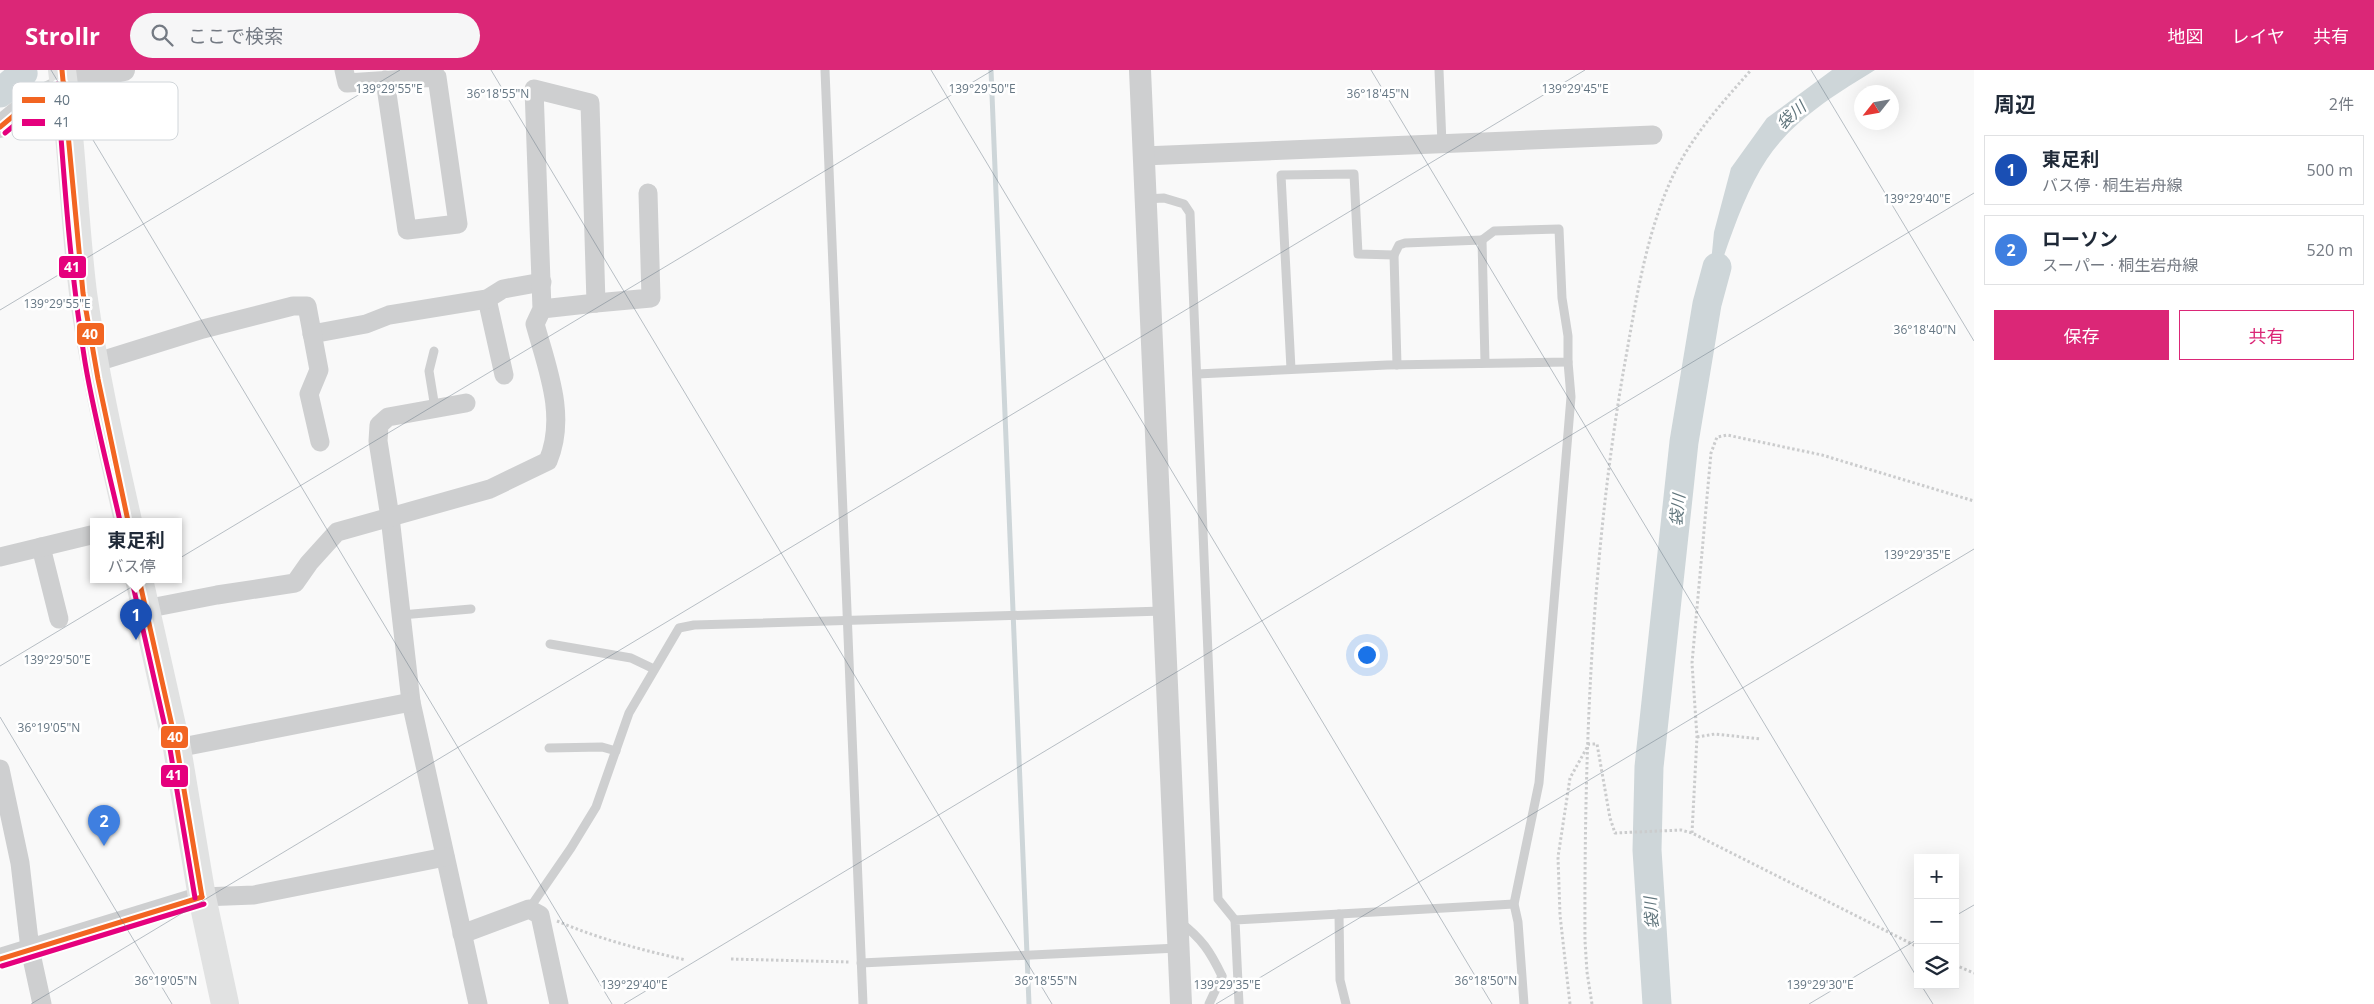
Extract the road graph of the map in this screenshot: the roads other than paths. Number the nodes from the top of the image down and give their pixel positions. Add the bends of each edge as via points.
1 (124, 70) edge
2 (344, 70) edge
3 (825, 70) edge
4 (1140, 70) edge
5 (1439, 70) edge
6 (63, 77) edge
7 (385, 80) junction
8 (12, 116) edge
9 (0, 127) edge
10 (1653, 135) dead end
11 (68, 140) edge
12 (1442, 144) junction
13 (1143, 156) junction
14 (648, 193) dead end
15 (1145, 199) junction
16 (1482, 240) junction
17 (1394, 255) junction
18 (542, 282) junction
19 (487, 299) junction
20 (596, 303) junction
21 (542, 309) junction
22 (312, 334) junction
23 (434, 351) dead end
24 (1485, 362) junction
25 (1568, 362) junction
26 (94, 363) junction
27 (1397, 365) junction
28 (1291, 369) junction
29 (1197, 374) junction
30 (504, 375) dead end
31 (466, 403) dead end
32 (435, 408) junction
33 (320, 442) dead end
34 (390, 517) junction
35 (127, 518) edge
36 (90, 535) edge
37 (41, 547) junction
38 (0, 558) edge
39 (140, 583) edge
40 (471, 609) dead end
41 (145, 610) junction
42 (1163, 611) junction
43 (401, 615) junction
44 (58, 619) dead end
45 (846, 620) junction
46 (550, 644) dead end
47 (654, 669) junction
48 (411, 702) junction
49 (176, 748) junction
50 (549, 748) dead end
51 (616, 751) junction
52 (0, 769) edge
53 (445, 857) junction
54 (202, 897) junction
55 (1514, 904) junction
56 (534, 912) junction
57 (1339, 914) junction
58 (1178, 920) junction
59 (1234, 920) junction
60 (462, 934) junction
61 (1179, 948) junction
62 (30, 949) junction
63 (0, 959) edge
64 (861, 962) junction
65 (1238, 975) junction
66 (1222, 976) junction
67 (42, 1004) edge
68 (225, 1004) edge
69 (478, 1004) edge
70 (559, 1004) edge
71 (862, 1004) edge
72 (1181, 1004) edge
73 (1209, 1004) edge
74 (1239, 1004) edge
75 (1346, 1004) edge
76 (1524, 1004) edge

1 - 6 street
2 - 7 street via 347,83
3 - 45 lane
4 - 13 street
5 - 12 lane
7 - 7 street via 437,77 458,224 407,230
8 - 9 street
10 - 12 street
11 - 26 main road via 76,230
12 - 13 street
13 - 15 street
14 - 20 street via 651,298
15 - 29 lane via 1164,198 1184,204 1190,213
15 - 42 street
16 - 17 lane via 1405,243 1399,245
16 - 24 lane
16 - 25 lane via 1494,231 1560,229
17 - 27 lane
17 - 28 lane via 1358,254 1354,174 1281,175
18 - 19 street via 502,289
18 - 20 street via 534,89 590,103
18 - 21 street
19 - 22 street via 389,315 366,324
19 - 30 street
20 - 21 street
21 - 34 street via 535,324 556,408 552,452 548,461 490,489
22 - 26 street via 307,306 293,306 203,329
22 - 33 street via 319,370 309,394
23 - 32 lane via 428,371
24 - 25 lane
24 - 27 lane
25 - 55 lane via 1571,396 1539,783
26 - 35 main road
27 - 28 lane
28 - 29 lane
29 - 59 lane via 1218,899
31 - 32 street
32 - 34 street via 388,417 379,425 378,441
34 - 41 street via 337,532 295,583
34 - 43 street
36 - 37 street
37 - 38 street
37 - 44 street
39 - 41 main road
40 - 43 lane
41 - 49 main road
42 - 45 lane
42 - 58 street
43 - 48 street
45 - 47 lane via 685,626 679,628
45 - 64 lane
46 - 47 lane via 631,658
47 - 51 lane via 629,713
48 - 49 street
48 - 53 street
49 - 54 main road
50 - 51 lane via 602,747
51 - 56 lane via 596,807
52 - 62 street via 20,863
53 - 54 street via 254,895
53 - 60 street
54 - 62 street
54 - 68 main road
55 - 57 lane
55 - 76 lane
56 - 60 street
56 - 70 street
57 - 59 lane
57 - 75 lane via 1340,980
58 - 61 street
58 - 66 lane via 1208,947
59 - 65 lane
60 - 69 street
61 - 64 lane
61 - 72 street
62 - 63 street
62 - 67 street
64 - 71 lane
65 - 66 lane
65 - 74 lane
66 - 73 lane

